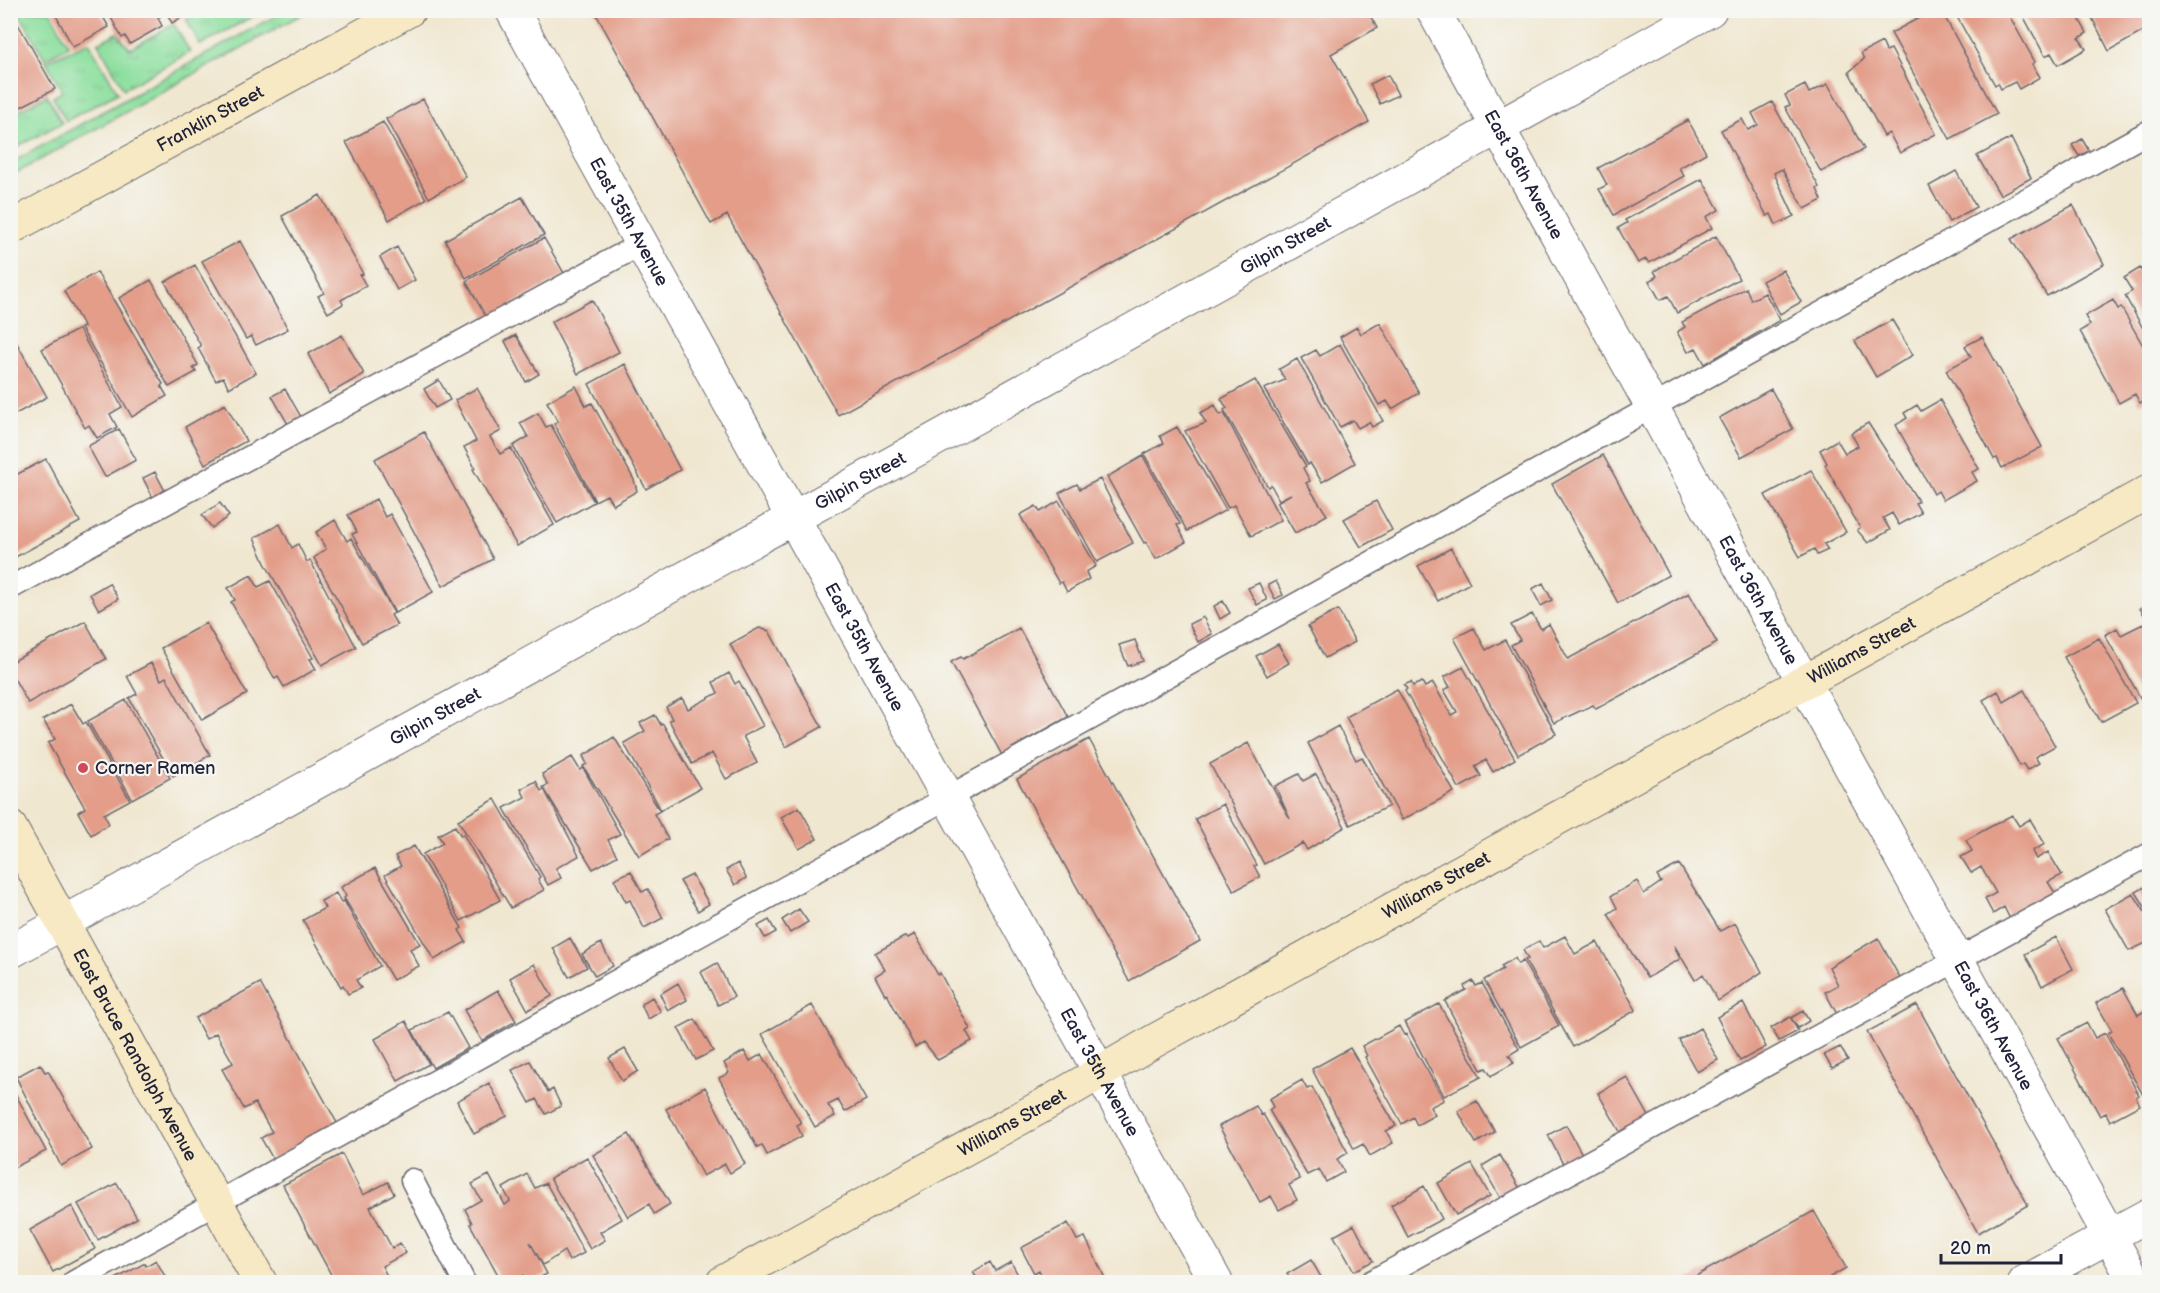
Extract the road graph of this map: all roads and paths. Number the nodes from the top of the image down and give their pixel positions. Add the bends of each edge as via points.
1 (409, 10) edge
2 (512, 10) edge
3 (1433, 10) edge
4 (1710, 10) edge
5 (1498, 128) junction
6 (2150, 130) edge
7 (10, 228) edge
8 (641, 244) junction
9 (1650, 406) junction
10 (2150, 490) edge
11 (792, 519) junction
12 (10, 588) edge
13 (1802, 682) junction
14 (946, 796) junction
15 (10, 827) edge
16 (2150, 854) edge
17 (63, 923) junction
18 (10, 952) edge
19 (1957, 960) junction
20 (1100, 1072) junction
21 (412, 1180) dead end
22 (217, 1204) junction
23 (2150, 1214) edge
24 (2109, 1235) junction
25 (75, 1282) edge
26 (261, 1282) edge
27 (464, 1282) edge
28 (723, 1282) edge
29 (1216, 1282) edge
30 (1371, 1282) edge
31 (2025, 1282) edge
32 (2135, 1282) edge

1 - 7 street, Franklin Street
2 - 8 street, East 35th Avenue
3 - 5 street, East 36th Avenue
4 - 5 street, Gilpin Street
5 - 9 street, East 36th Avenue
5 - 11 street, Gilpin Street
6 - 9 lane
8 - 11 street, East 35th Avenue
8 - 12 lane
9 - 13 street, East 36th Avenue
9 - 14 lane
10 - 13 street, Williams Street
11 - 14 street, East 35th Avenue
11 - 17 street, Gilpin Street
13 - 19 street, East 36th Avenue
13 - 20 street, Williams Street
14 - 20 street, East 35th Avenue
14 - 22 lane
15 - 17 street, East Bruce Randolph Avenue
16 - 19 lane
17 - 18 street, Gilpin Street
17 - 22 street, East Bruce Randolph Avenue
19 - 24 street, East 36th Avenue
19 - 30 lane
20 - 28 street, Williams Street
20 - 29 street, East 35th Avenue
21 - 27 lane
22 - 25 lane
22 - 26 street, East Bruce Randolph Avenue
23 - 24 street
24 - 31 street
24 - 32 street, East 36th Avenue

